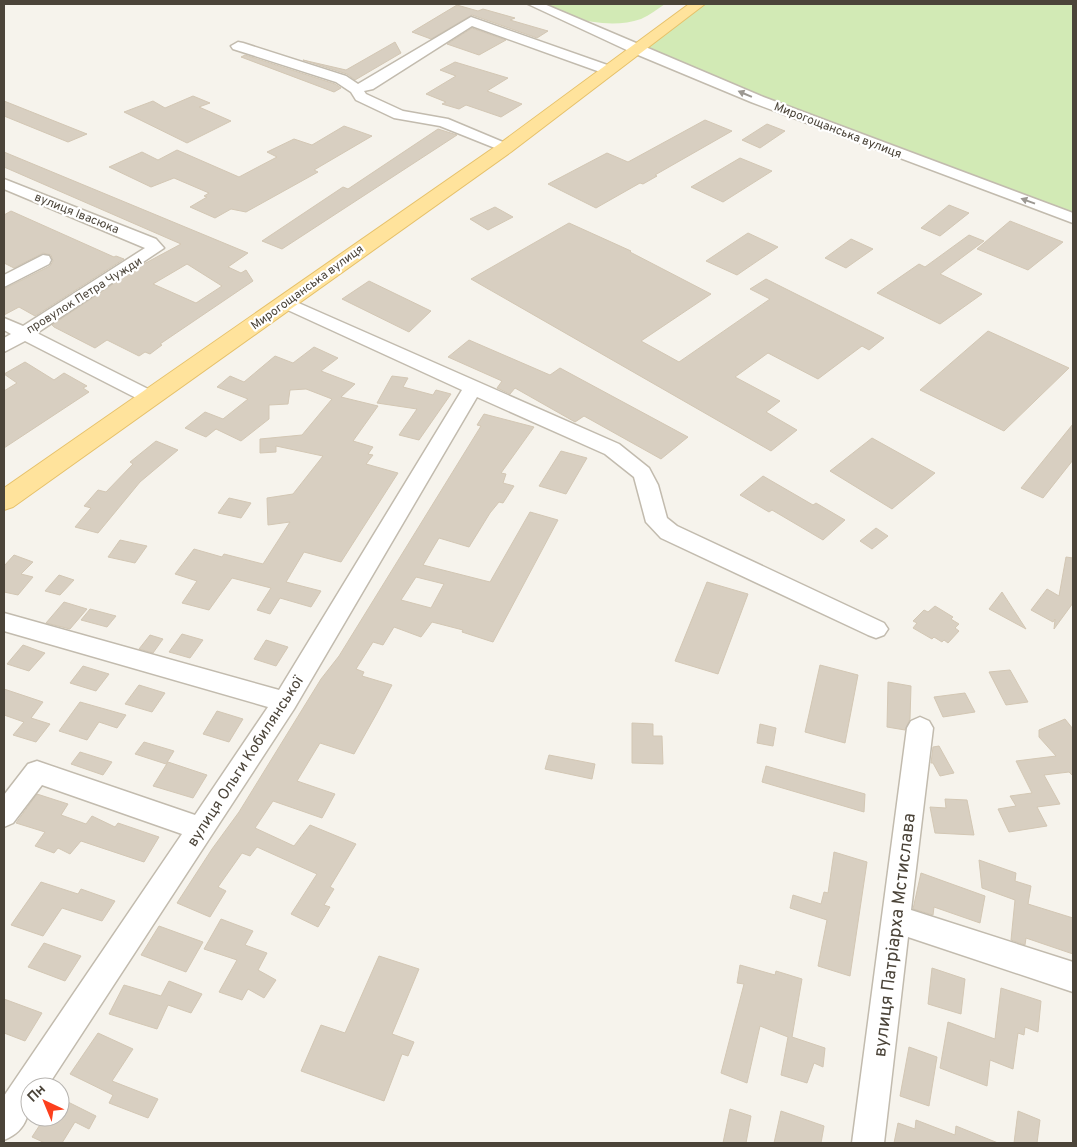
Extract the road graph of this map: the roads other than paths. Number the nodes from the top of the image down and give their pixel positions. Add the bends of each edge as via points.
1 (534, 4) edge
2 (698, 4) edge
3 (238, 46) dead end
4 (636, 49) junction
5 (608, 70) junction
6 (356, 89) junction
7 (505, 148) junction
8 (4, 184) edge
9 (1073, 218) edge
10 (150, 243) joint
11 (43, 260) dead end
12 (4, 282) edge
13 (285, 302) junction
14 (4, 323) edge
15 (22, 334) junction
16 (4, 346) edge
17 (473, 388) junction
18 (151, 398) junction
19 (4, 501) edge
20 (4, 622) edge
21 (876, 629) dead end
22 (285, 702) junction
23 (920, 728) dead end
24 (4, 815) edge
25 (201, 830) junction
26 (896, 919) junction
27 (1073, 977) edge
28 (4, 1124) edge
29 (868, 1143) edge

1 - 4 street
2 - 4 main road
3 - 6 street via 341,78
4 - 5 main road, Мирогощанська вулиця
9 -> 4 street, Мирогощанська вулиця via 756,99
5 - 6 street via 471,21 368,86
5 - 7 main road, Мирогощанська вулиця
6 - 7 street via 366,101 398,115 443,122
7 - 13 main road, Мирогощанська вулиця
8 - 10 street, вулиця Івасюка
10 - 15 street, провулок Петра Чужди via 156,248 154,252
11 - 12 street
13 - 17 street
13 - 18 main road, Мирогощанська вулиця
14 - 15 street
15 - 16 street, провулок Петра Чужди
15 - 18 street
17 - 21 street via 612,449 642,474 657,522 670,532
17 - 22 street, вулиця Ольги Кобилянської
18 - 19 main road, Мирогощанська вулиця
20 - 22 street
22 - 25 street, вулиця Ольги Кобилянської
23 - 26 street, вулиця Патріарха Мстислава
24 - 25 street via 37,772
25 - 28 street, вулиця Ольги Кобилянської
26 - 27 street
26 - 29 street, вулиця Патріарха Мстислава

